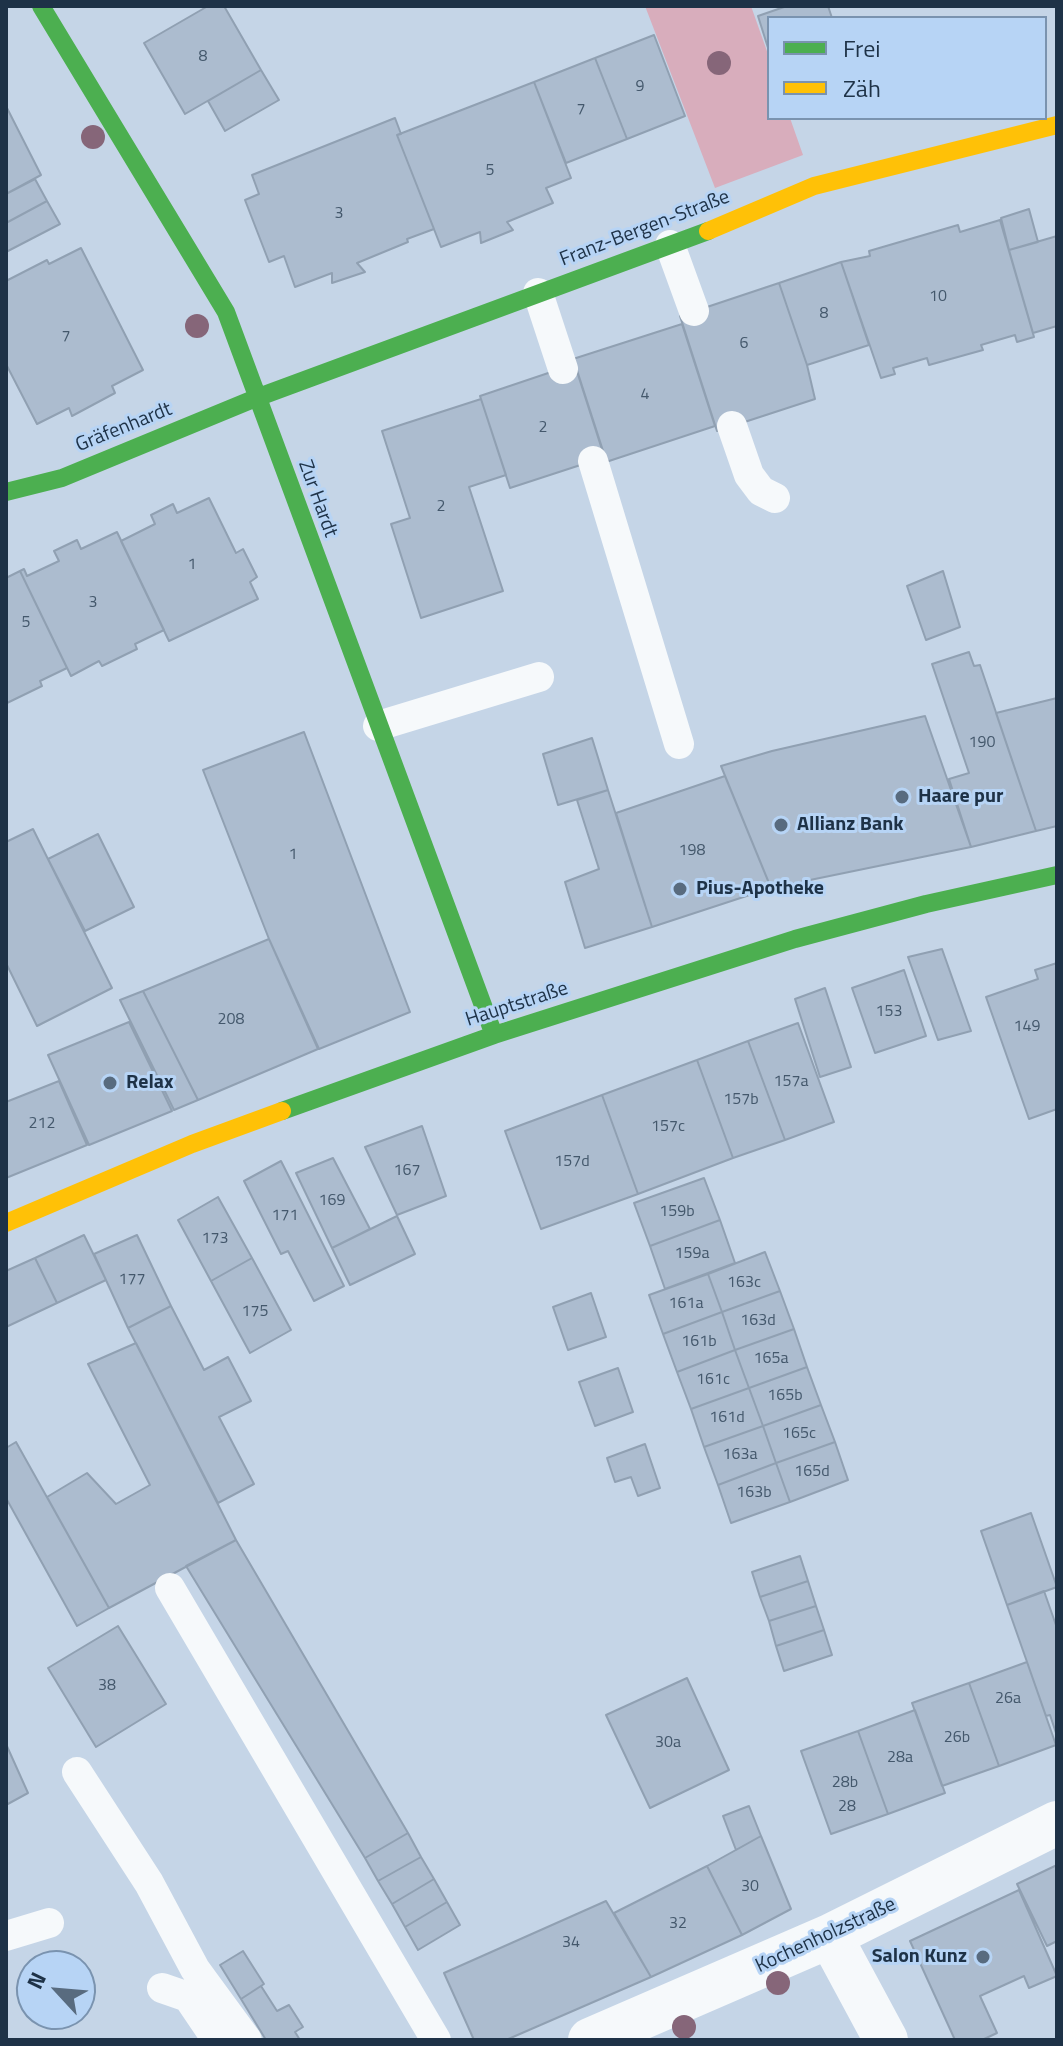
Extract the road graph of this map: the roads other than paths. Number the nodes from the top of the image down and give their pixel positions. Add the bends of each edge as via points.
1 (41, 6) edge
2 (1057, 125) edge
3 (670, 245) junction
4 (538, 293) junction
5 (694, 311) dead end
6 (563, 369) dead end
7 (256, 398) junction
8 (732, 426) dead end
9 (593, 461) dead end
10 (6, 492) edge
11 (775, 498) dead end
12 (539, 677) dead end
13 (378, 726) junction
14 (679, 744) dead end
15 (1057, 875) edge
16 (494, 1035) junction
17 (6, 1223) edge
18 (170, 1588) dead end
19 (77, 1772) dead end
20 (1057, 1823) edge
21 (49, 1923) dead end
22 (6, 1936) edge
23 (830, 1936) junction
24 (162, 1988) dead end
25 (217, 2040) edge
26 (247, 2040) edge
27 (436, 2040) edge
28 (590, 2040) edge
29 (886, 2040) edge

1 - 7 street, Zur Hardt via 226,312
2 - 3 street, Franz-Bergen-Straße via 814,186
3 - 4 street, Franz-Bergen-Straße
3 - 5 lane
4 - 6 lane
4 - 7 street, Franz-Bergen-Straße
7 - 10 street, Gräfenhardt via 62,478
7 - 13 street, Zur Hardt
8 - 11 lane via 749,475 761,491
9 - 14 lane
12 - 13 lane
13 - 16 street, Zur Hardt
15 - 16 street, Hauptstraße via 795,939
16 - 17 street, Hauptstraße via 192,1144
18 - 27 lane
19 - 26 lane via 149,1883 195,1969
20 - 23 street, Kochenholzstraße
21 - 22 lane
23 - 28 street, Kochenholzstraße
23 - 29 street
24 - 25 lane via 188,1997

